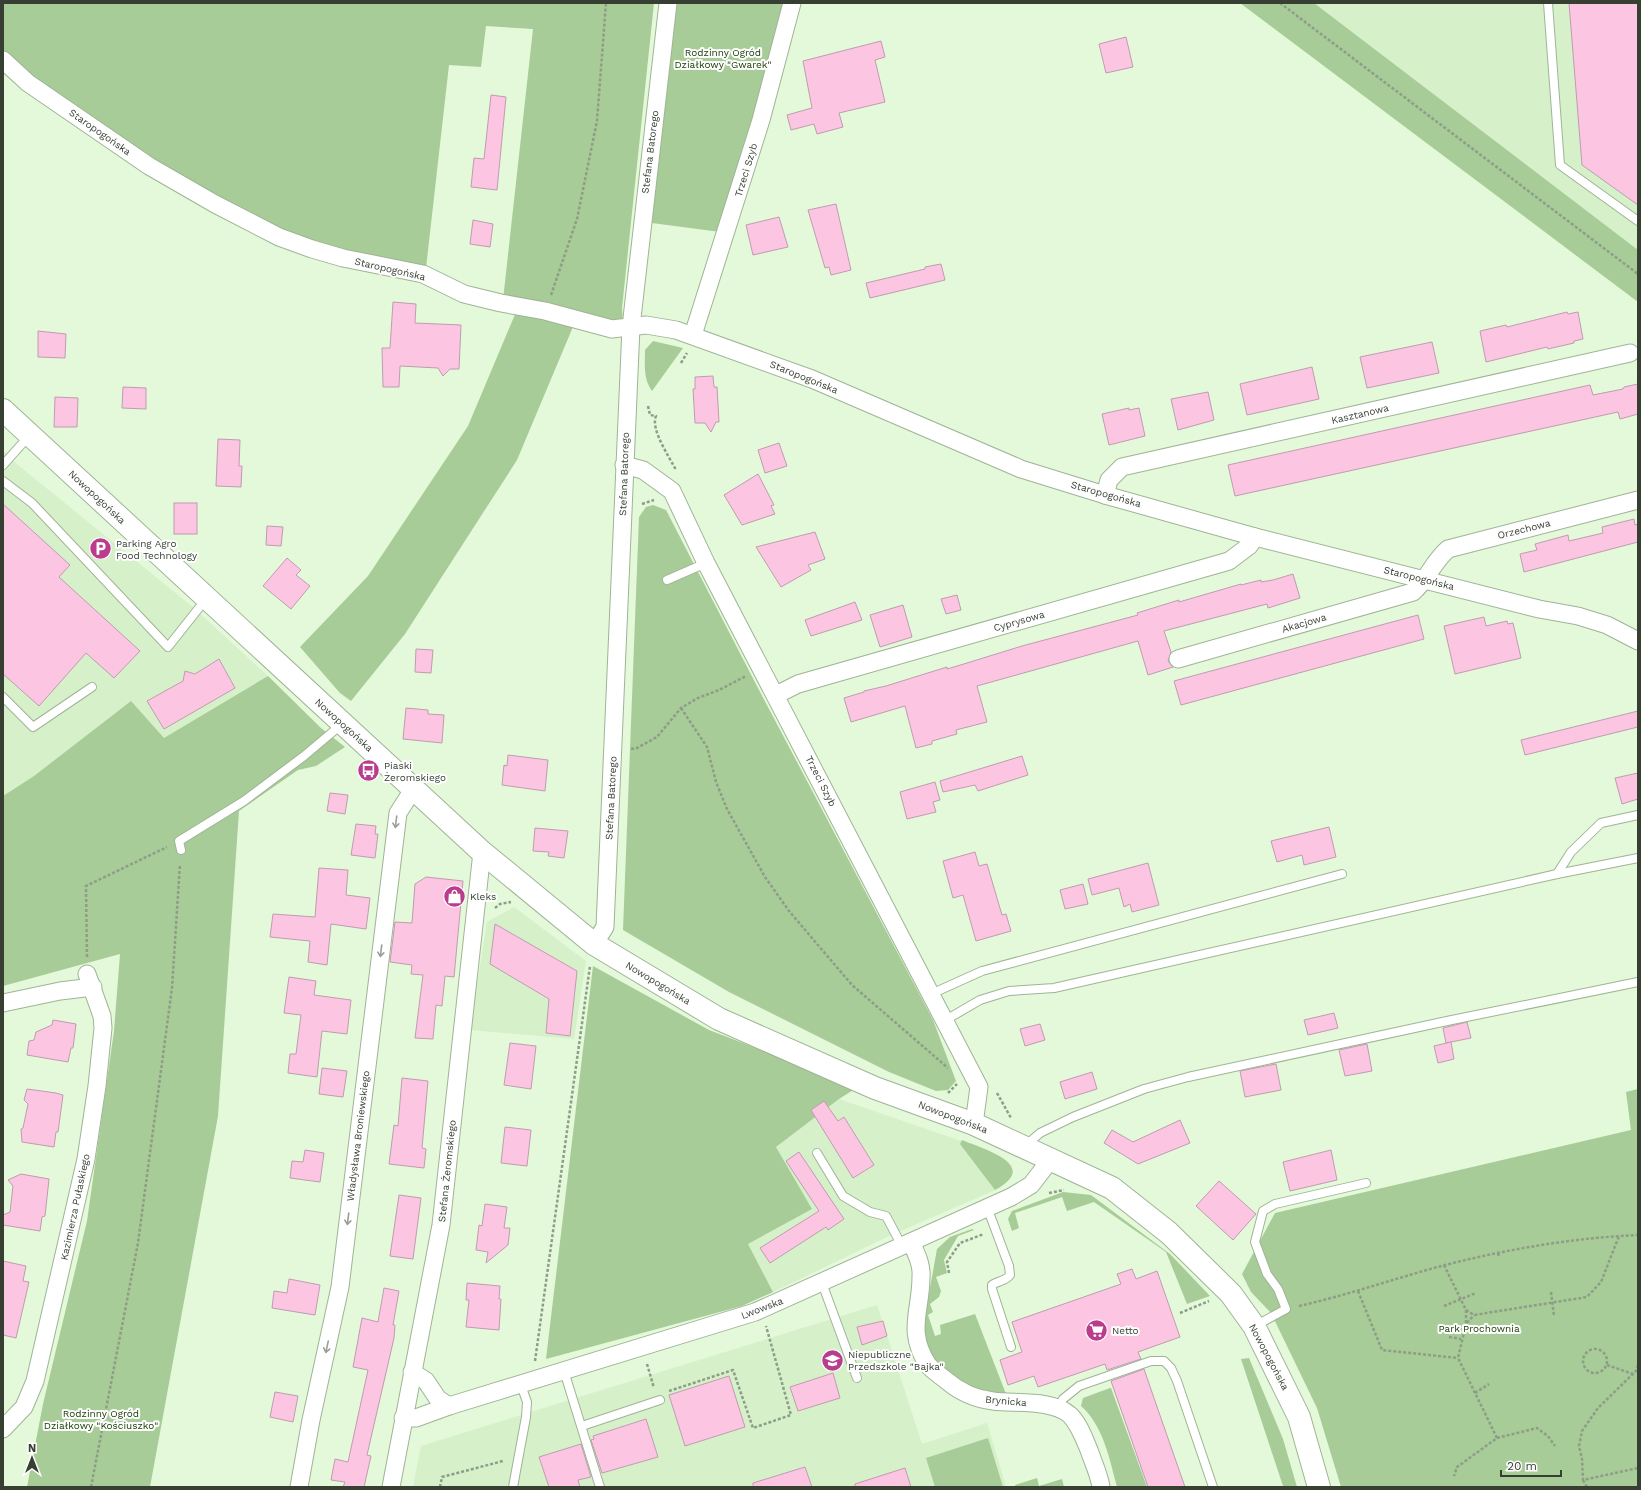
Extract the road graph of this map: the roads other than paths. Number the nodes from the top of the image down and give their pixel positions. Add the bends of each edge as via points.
1 (668, 3) edge
2 (792, 3) edge
3 (1548, 3) edge
4 (3, 60) edge
5 (1638, 221) edge
6 (631, 326) junction
7 (692, 342) junction
8 (1630, 353) dead end
9 (3, 410) edge
10 (30, 435) junction
11 (3, 465) edge
12 (624, 465) junction
13 (3, 481) edge
14 (1104, 495) junction
15 (1638, 500) edge
16 (1255, 537) junction
17 (706, 563) junction
18 (667, 580) dead end
19 (1425, 580) junction
20 (207, 599) junction
21 (1638, 641) edge
22 (1178, 659) dead end
23 (92, 687) dead end
24 (776, 695) junction
25 (3, 697) edge
26 (343, 724) junction
27 (414, 788) junction
28 (1638, 815) edge
29 (181, 850) road end
30 (482, 852) junction
31 (1638, 858) edge
32 (1342, 874) dead end
33 (1557, 874) junction
34 (594, 944) junction
35 (1638, 982) edge
36 (931, 994) junction
37 (3, 1003) edge
38 (944, 1020) junction
39 (974, 1124) junction
40 (1024, 1147) junction
41 (817, 1153) dead end
42 (1051, 1159) junction
43 (1366, 1183) dead end
44 (987, 1207) junction
45 (906, 1244) junction
46 (822, 1283) junction
47 (1254, 1326) junction
48 (1011, 1347) dead end
49 (564, 1371) junction
50 (412, 1372) junction
51 (857, 1378) dead end
52 (521, 1385) junction
53 (660, 1396) road end
54 (449, 1406) junction
55 (1058, 1409) junction
56 (403, 1418) junction
57 (582, 1426) junction
58 (3, 1429) edge
59 (299, 1487) edge
60 (391, 1487) edge
61 (513, 1487) edge
62 (600, 1487) edge
63 (1101, 1487) edge
64 (1213, 1487) edge
65 (1319, 1487) edge

1 - 6 street, Stefana Batorego
2 - 7 street, Trzeci Szyb via 761,120
3 - 5 lane via 1560,165
4 - 6 street, Staropogońska via 28,83 148,166 279,237 343,258 423,274 464,294 545,310 612,328
6 - 7 street, Staropogońska via 646,325 676,330
6 - 12 street, Stefana Batorego
7 - 14 street, Staropogońska via 812,379 1021,469
8 - 14 street, Kasztanowa via 1122,467 1109,480
9 - 10 street, Nowopogońska
10 - 11 lane
10 - 20 street, Nowopogońska
12 - 17 street, Trzeci Szyb via 644,470 672,491
12 - 34 street, Stefana Batorego via 616,709 605,927
13 - 20 lane via 32,503 168,647
14 - 16 street, Staropogońska
15 - 19 street, Orzechowa via 1448,549 1436,559
16 - 19 street, Staropogońska
16 - 24 street, Cyprysowa via 1250,546 1229,561 798,684
17 - 18 lane
17 - 24 street, Trzeci Szyb
19 - 21 street, Staropogońska via 1539,609 1578,616 1607,625
19 - 22 street, Akacjowa via 1413,592
20 - 26 street, Nowopogońska
23 - 25 lane via 33,727
24 - 36 street, Trzeci Szyb
26 - 27 street, Nowopogońska
26 - 29 lane via 244,801 179,841
27 - 30 street, Nowopogońska
27 -> 59 street, Władysława Broniewskiego via 398,813 340,1287
28 - 33 lane via 1601,823 1571,852
30 - 34 street, Nowopogońska
30 - 50 street, Stefana Żeromskiego via 441,1224
31 - 33 lane
32 - 36 lane via 982,971
33 - 38 lane via 1054,988 1009,991 980,1000
34 - 39 street, Nowopogońska via 719,1018 875,1088
35 - 40 lane via 1188,1077 1144,1089 1073,1117 1040,1133
36 - 38 street, Trzeci Szyb
37 - 58 street, Kazimierza Pułaskiego via 60,991 90,980 101,1010 103,1028 86,1159 35,1381 24,1407
38 - 39 street, Trzeci Szyb via 979,1087
39 - 40 street, Nowopogońska
40 - 42 street, Nowopogońska
41 - 45 lane via 843,1196 870,1212 886,1216
42 - 44 street, Lwowska via 1031,1185
42 - 47 street, Nowopogońska via 1112,1188 1169,1233 1231,1294
43 - 47 lane via 1275,1204 1263,1211 1255,1242 1267,1274 1278,1290 1286,1309
44 - 45 street, Lwowska
44 - 48 lane via 1010,1275 992,1285 992,1289
45 - 46 street, Lwowska
45 - 55 street, Brynicka via 919,1260 921,1276 916,1339 929,1366 957,1390 974,1397 991,1401 1036,1403
46 - 49 street, Lwowska via 755,1312
46 - 51 lane
47 - 65 street, Nowopogońska via 1298,1417
49 - 52 street, Lwowska
49 - 57 lane
50 - 54 street via 426,1381 438,1399
50 - 56 street, Stefana Żeromskiego
52 - 54 street, Lwowska
52 - 61 lane via 527,1402
53 - 57 lane
54 - 56 street, Lwowska via 416,1418
55 - 63 street, Brynicka via 1070,1415 1082,1432
55 - 64 lane via 1063,1399 1079,1386 1151,1361 1164,1361 1171,1368 1177,1381
56 - 60 street, Stefana Żeromskiego
57 - 62 lane

